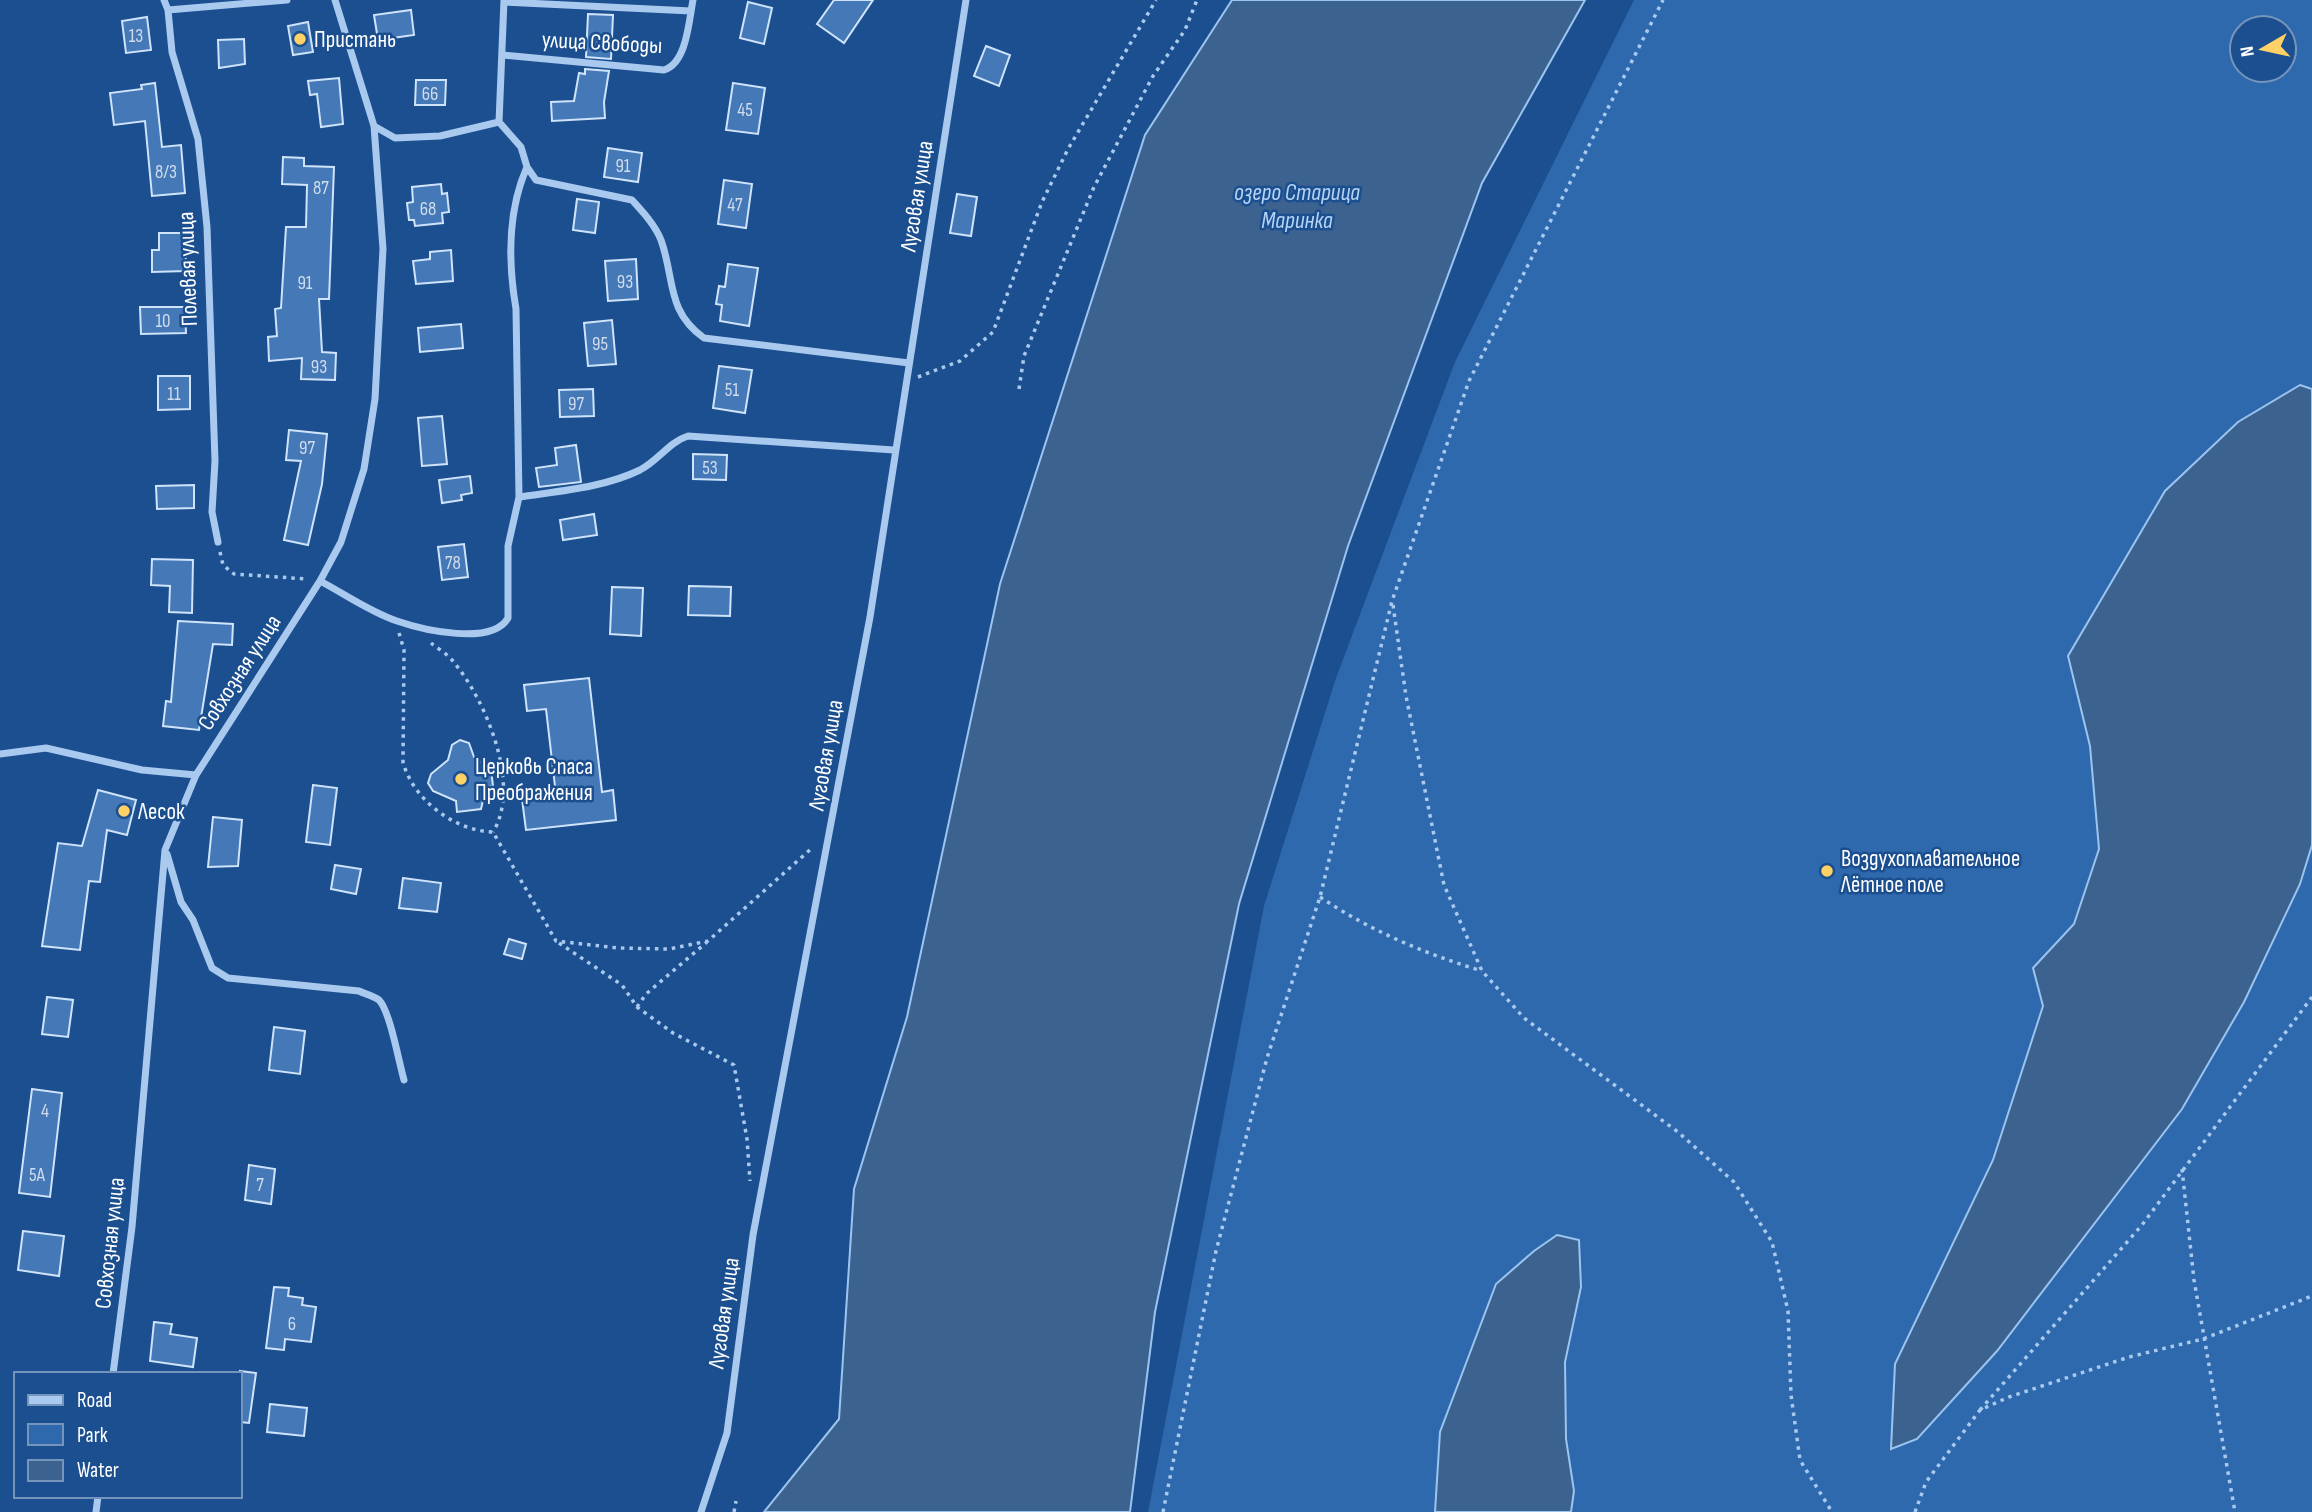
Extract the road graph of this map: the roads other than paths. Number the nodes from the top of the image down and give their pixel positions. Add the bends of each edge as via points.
1 (164, 0) edge
2 (288, 0) edge
3 (335, 0) edge
4 (693, 0) edge
5 (966, 0) edge
6 (504, 1) edge
7 (169, 10) junction
8 (691, 11) junction
9 (503, 55) junction
10 (499, 122) junction
11 (374, 126) junction
12 (527, 167) junction
13 (909, 363) junction
14 (894, 450) junction
15 (519, 497) junction
16 (218, 541) road end
17 (320, 581) junction
18 (0, 754) edge
19 (196, 775) junction
20 (166, 850) junction
21 (404, 1080) dead end
22 (113, 1372) edge
23 (701, 1512) edge

1 - 7 street, Полевая улица
2 - 7 street
3 - 11 street, Совхозная улица
4 - 8 street, улица Свободы
5 - 13 street, Луговая улица
6 - 8 street
6 - 9 street
7 - 16 street, Полевая улица via 172,52 198,139 207,227 215,461 212,512
8 - 9 street, улица Свободы via 687,36 674,63 664,70
9 - 10 street
10 - 11 street via 440,136 395,138
10 - 12 street via 521,147
11 - 17 street, Совхозная улица via 383,248 375,399 365,469 341,542
12 - 13 street via 536,180 632,200 661,239 676,308 688,327 704,338
12 - 15 street via 519,185 511,235
13 - 14 street, Луговая улица
14 - 15 street via 688,436 675,440 642,469 620,478
14 - 23 street, Луговая улица via 870,617 753,1235 727,1433
15 - 17 street via 508,546 508,618 504,626 470,636 396,621
17 - 19 street, Совхозная улица
18 - 19 street via 47,748 142,770
19 - 20 street, Совхозная улица
20 - 21 street via 181,902 217,974 370,995 386,1013
20 - 22 street, Совхозная улица via 132,1227

